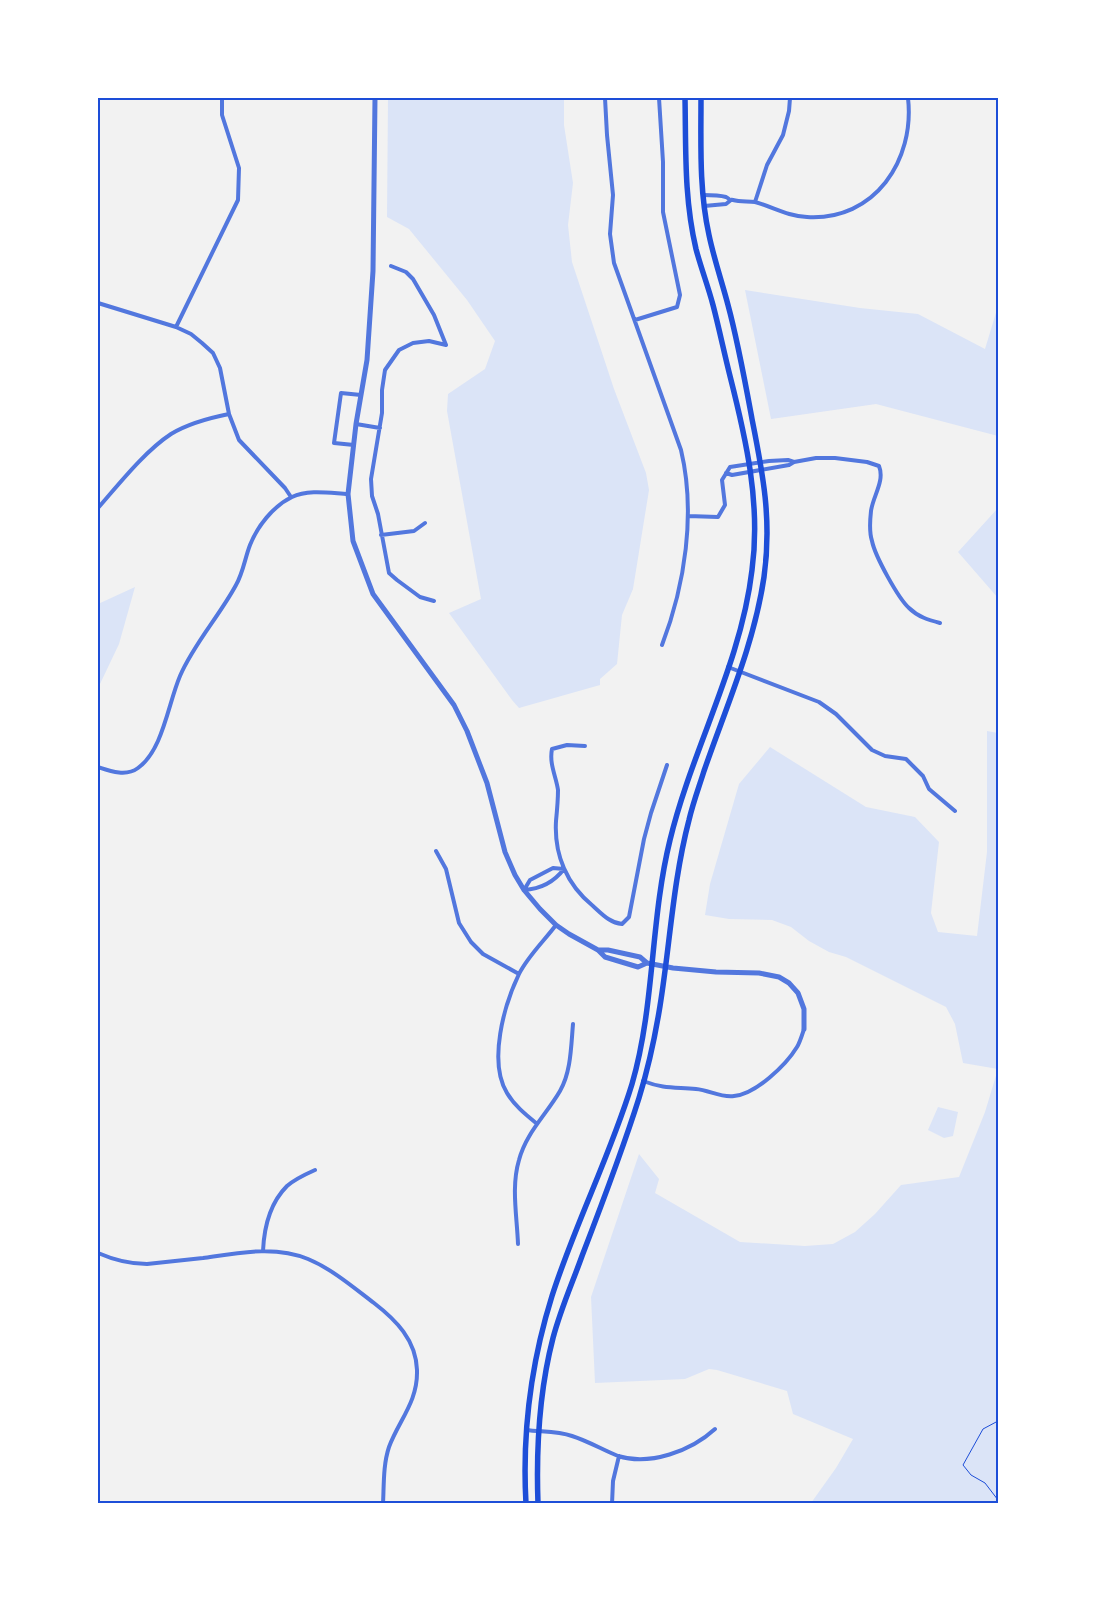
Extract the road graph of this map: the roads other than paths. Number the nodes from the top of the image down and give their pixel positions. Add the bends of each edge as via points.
1 (222, 98) edge
2 (375, 98) edge
3 (605, 98) edge
4 (659, 98) edge
5 (685, 98) edge
6 (701, 98) edge
7 (790, 98) edge
8 (908, 98) edge
9 (703, 195) junction
10 (730, 200) junction
11 (755, 202) junction
12 (704, 206) junction
13 (391, 266) dead end
14 (98, 304) edge
15 (635, 320) junction
16 (176, 327) junction
17 (361, 395) junction
18 (229, 414) junction
19 (356, 424) junction
20 (380, 428) junction
21 (354, 445) junction
22 (760, 462) junction
23 (794, 462) junction
24 (749, 464) junction
25 (762, 470) junction
26 (750, 472) junction
27 (726, 473) junction
28 (348, 494) junction
29 (291, 497) junction
30 (98, 508) edge
31 (688, 516) junction
32 (425, 523) dead end
33 (381, 535) junction
34 (434, 601) dead end
35 (940, 623) dead end
36 (662, 645) dead end
37 (728, 667) junction
38 (741, 672) junction
39 (585, 746) dead end
40 (667, 765) dead end
41 (98, 767) edge
42 (955, 811) dead end
43 (436, 851) dead end
44 (564, 869) junction
45 (524, 890) junction
46 (556, 925) junction
47 (598, 950) junction
48 (650, 964) junction
49 (665, 966) junction
50 (519, 974) junction
51 (574, 1024) dead end
52 (804, 1029) joint
53 (643, 1081) junction
54 (536, 1123) junction
55 (315, 1170) dead end
56 (518, 1244) dead end
57 (263, 1251) junction
58 (98, 1253) edge
59 (715, 1429) dead end
60 (526, 1430) junction
61 (539, 1431) junction
62 (619, 1456) junction
63 (383, 1504) edge
64 (526, 1504) edge
65 (538, 1504) edge
66 (612, 1504) edge

1 - 16 street via 222,115 239,168 238,200
2 - 17 street via 373,271 367,360
3 - 15 street via 613,194 611,248
4 - 15 street via 663,212 680,294 677,307
5 - 24 main road via 685,166 691,225 713,304
6 - 9 main road via 700,171
7 - 11 street via 783,135
8 - 11 street via 907,138 902,155 886,182 867,200 842,212 808,217 788,214
9 - 10 street
9 - 12 main road
10 - 11 street
10 - 12 street via 726,204
12 - 22 main road via 734,328
13 - 20 street via 413,279 446,344 413,343 399,350 391,360 385,370
14 - 16 street
15 - 31 street via 681,450 687,474
16 - 18 street via 202,342 213,354 220,368
17 - 19 street
17 - 21 street via 341,393 334,443
18 - 29 street via 239,440
18 - 30 street via 197,422 171,434
19 - 20 street
19 - 21 street
20 - 33 street via 371,479
21 - 28 street
22 - 23 street
22 - 24 street
22 - 25 main road
23 - 25 street
23 - 35 street via 835,458 878,466 881,476 871,510 872,541 898,594 910,609 923,618
24 - 26 main road
24 - 27 street via 730,468
25 - 26 street
25 - 38 main road via 767,508 766,557 759,604
26 - 27 street
26 - 37 main road via 754,491 753,568 744,616
27 - 31 street via 722,480 725,505 718,517
28 - 29 street via 316,492
28 - 45 street via 353,541 373,594 454,705 487,783 505,852
29 - 41 street via 271,512 250,543 236,584 180,674 153,753 137,769 127,773
31 - 36 street via 680,584
32 - 33 street via 414,531
33 - 34 street via 390,572 420,597
37 - 38 street
37 - 48 main road via 669,842
38 - 42 street via 819,702 836,714 872,750 906,759 923,776 929,789
38 - 49 main road via 690,814 673,895
39 - 44 street via 567,745 552,749 550,759 558,790 556,841
40 - 44 street via 648,822 627,921 618,924 596,909 583,898
43 - 50 street via 446,870 459,923 471,942 483,954
44 - 45 street via 557,879 536,889
44 - 45 street via 553,868 530,880
45 - 46 street
46 - 47 street
46 - 50 street
47 - 48 street via 640,957
47 - 48 street via 605,957 638,967
48 - 49 street
48 - 60 main road via 647,1015 633,1079 552,1295 535,1364
49 - 52 street via 716,972 759,972 779,977 798,992 804,1009
49 - 53 main road
50 - 54 street via 502,1026 498,1065 506,1092
51 - 54 street via 567,1074 561,1090
52 - 53 street via 798,1046 779,1069 752,1089 735,1096 700,1089 667,1088
53 - 61 main road via 625,1141 562,1306 547,1364
54 - 56 street via 519,1160 515,1179
55 - 57 street via 288,1186 277,1199 264,1230
57 - 58 street via 147,1264 115,1260
57 - 63 street via 287,1253 326,1268 387,1313 408,1338 416,1358 416,1385 414,1397 389,1447
59 - 62 street via 662,1457 637,1459
60 - 61 street
60 - 64 main road
61 - 62 street via 572,1436
61 - 65 main road via 536,1463
62 - 66 street

